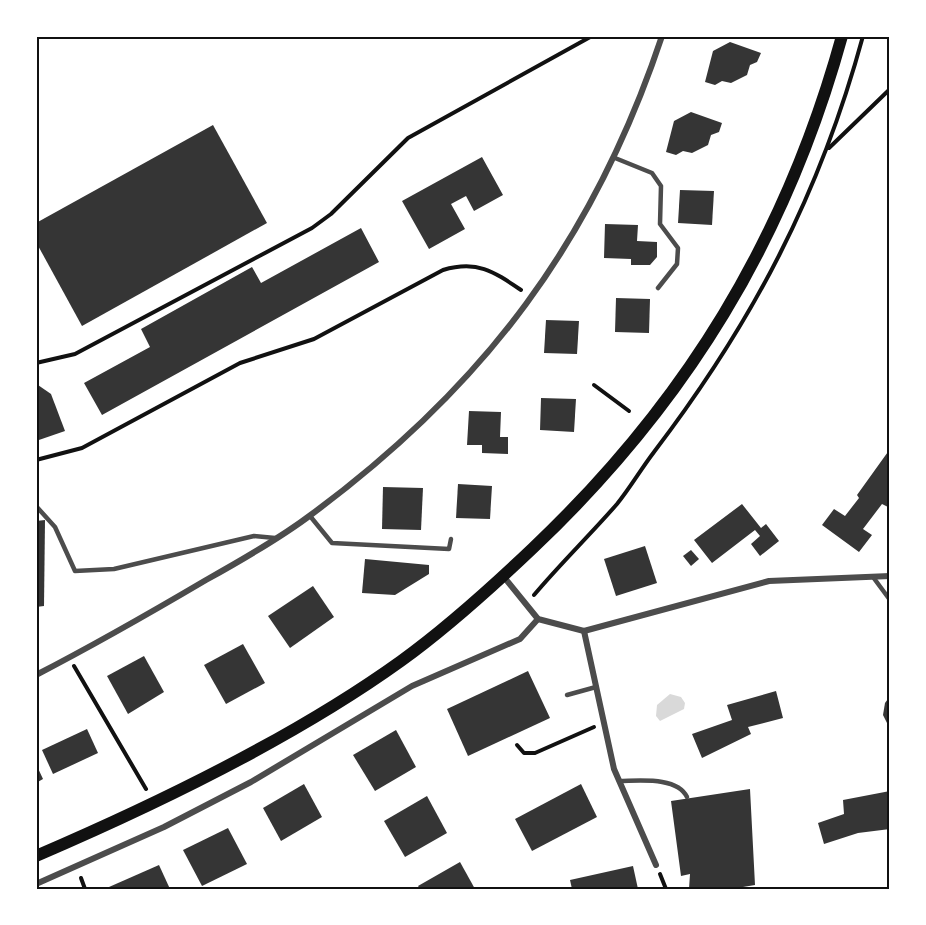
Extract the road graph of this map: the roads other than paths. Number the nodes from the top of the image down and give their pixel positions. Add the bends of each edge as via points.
1 (662, 36) edge
2 (842, 36) edge
3 (615, 158) junction
4 (658, 288) dead end
5 (36, 506) edge
6 (310, 516) junction
7 (275, 538) junction
8 (451, 539) dead end
9 (890, 576) edge
10 (504, 577) junction
11 (873, 577) junction
12 (890, 600) edge
13 (538, 619) junction
14 (584, 631) junction
15 (36, 675) edge
16 (596, 687) junction
17 (567, 695) dead end
18 (619, 781) junction
19 (687, 796) dead end
20 (36, 856) edge
21 (656, 865) dead end
22 (36, 884) edge

1 - 3 street
2 - 10 main road via 819,113 781,207 701,354 587,495
3 - 4 lane via 652,173 661,186 660,224 678,248 677,264
3 - 6 street via 532,298 477,366 399,445
5 - 7 lane via 56,527 75,571 114,569 254,536
6 - 7 street
6 - 8 lane via 332,543 449,549
7 - 15 street via 99,643
9 - 11 street
10 - 13 street
10 - 20 main road via 400,662 289,732
11 - 12 lane
11 - 14 street via 769,581
13 - 14 street
13 - 22 street via 520,639 412,686 251,782 164,827
14 - 16 street
16 - 17 lane
16 - 18 street
18 - 19 lane via 672,784
18 - 21 street

